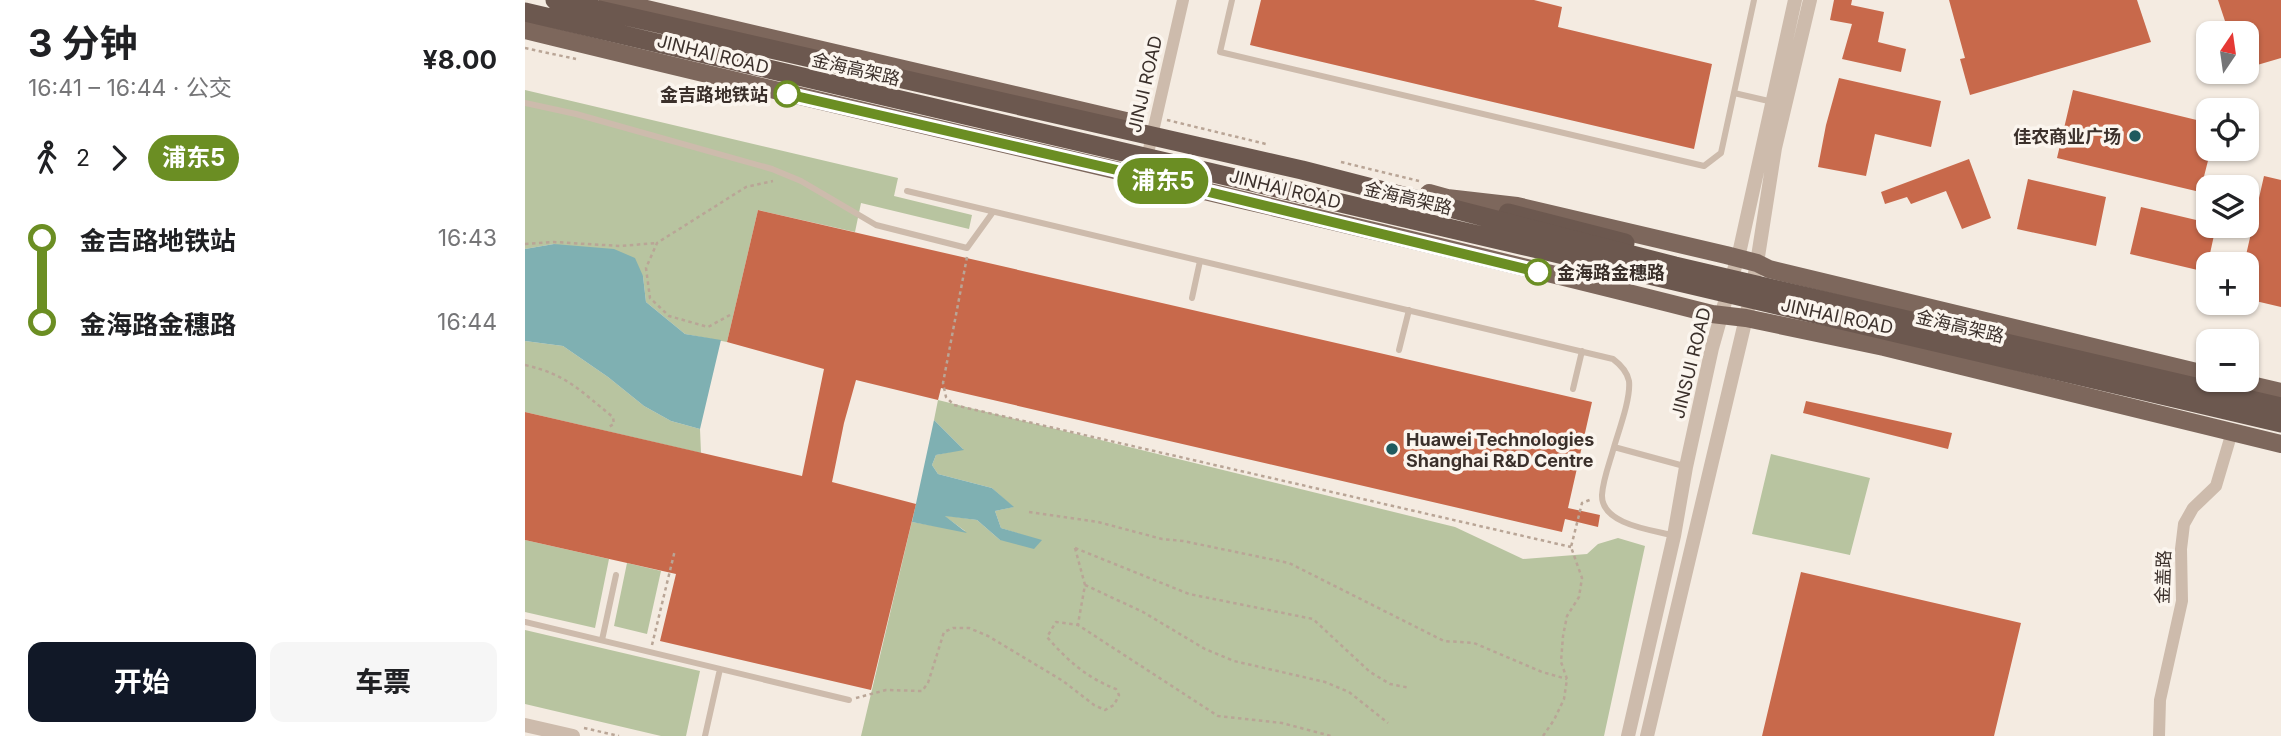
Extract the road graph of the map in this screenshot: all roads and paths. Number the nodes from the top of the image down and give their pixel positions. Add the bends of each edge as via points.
1 (555, 0) edge
2 (608, 0) edge
3 (1183, 0) edge
4 (1232, 0) edge
5 (1754, 0) edge
6 (1794, 0) edge
7 (1810, 0) edge
8 (525, 14) edge
9 (525, 30) edge
10 (1734, 93) junction
11 (525, 103) edge
12 (1779, 103) junction
13 (1153, 128) junction
14 (1143, 176) junction
15 (775, 180) dead end
16 (907, 191) dead end
17 (1447, 198) junction
18 (993, 212) junction
19 (657, 243) junction
20 (525, 244) edge
21 (967, 248) junction
22 (1737, 258) junction
23 (1200, 261) junction
24 (1757, 263) junction
25 (1192, 298) dead end
26 (1409, 310) junction
27 (730, 315) dead end
28 (1722, 316) junction
29 (1746, 318) junction
30 (1399, 350) dead end
31 (1582, 351) junction
32 (525, 365) edge
33 (2196, 372) edge
34 (2259, 387) edge
35 (1573, 389) dead end
36 (2281, 392) edge
37 (2281, 406) edge
38 (2281, 423) edge
39 (607, 428) dead end
40 (2232, 432) junction
41 (2281, 444) edge
42 (1614, 447) junction
43 (1686, 467) junction
44 (1602, 496) junction
45 (1029, 512) dead end
46 (1674, 536) junction
47 (1571, 547) junction
48 (675, 550) dead end
49 (616, 575) dead end
50 (1085, 585) junction
51 (525, 622) edge
52 (1078, 625) junction
53 (602, 640) junction
54 (651, 651) junction
55 (720, 669) junction
56 (1567, 679) junction
57 (1410, 688) dead end
58 (849, 700) joint
59 (1388, 723) dead end
60 (525, 725) edge
61 (573, 736) edge
62 (705, 736) edge
63 (1331, 736) edge
64 (1543, 736) edge
65 (1627, 736) edge
66 (1647, 736) edge
67 (2159, 736) edge

1 - 37 highway, 金海高架路, bridge via 1302,170 1675,266
2 - 13 main road, JINHAI ROAD
3 - 13 street, JINJI ROAD
4 - 10 lane via 1220,52 1704,166 1721,153
5 - 10 lane
6 - 12 street, JINSUI ROAD
7 - 12 street, JINSUI ROAD
8 - 38 highway, 金海高架路, bridge
9 - 14 main road, JINHAI ROAD
10 - 12 lane
11 - 21 lane via 772,169 876,225
12 - 22 street, JINSUI ROAD
12 - 24 street, JINSUI ROAD
13 - 14 street, JINJI ROAD
13 - 17 main road, JINHAI ROAD
14 - 28 main road, JINHAI ROAD
15 - 19 path via 746,187
16 - 18 lane
17 - 22 main road, JINHAI ROAD via 1517,206
17 - 37 highway, bridge
18 - 21 lane
18 - 23 lane
19 - 20 path
19 - 27 path via 646,268 650,298 669,316 708,327
21 - 47 path via 943,383 946,397 954,405
22 - 24 main road, JINHAI ROAD
22 - 28 street, JINSUI ROAD
23 - 25 lane
23 - 26 lane
24 - 29 street, JINSUI ROAD
24 - 33 main road, JINHAI ROAD via 1769,270
26 - 30 lane
26 - 31 lane
28 - 29 main road, JINHAI ROAD
28 - 43 street, JINSUI ROAD
29 - 40 main road, JINHAI ROAD
29 - 66 street, JINSUI ROAD
31 - 35 lane
31 - 42 lane via 1613,359 1629,382
32 - 39 path via 575,385 613,417 614,424
34 - 36 main road
40 - 41 main road, JINHAI ROAD
40 - 67 street, 金盖路 via 2216,486 2184,524 2182,601 2160,700
42 - 43 lane
42 - 44 lane
43 - 46 street, JINSUI ROAD
44 - 46 lane via 1605,508 1625,523
44 - 47 path via 1581,503
45 - 56 path via 1289,563 1444,642 1474,643
46 - 65 street, JINSUI ROAD
47 - 56 path via 1582,578 1563,636 1561,662
48 - 54 path
49 - 53 lane
50 - 52 path
50 - 57 path via 1075,548 1189,594 1313,619 1370,672 1390,684
50 - 59 path via 1234,661 1349,692
51 - 53 lane
52 - 58 path via 1056,622 1047,637 1072,665 1116,689 1119,695 1114,705 1105,710 969,628 944,632 922,691 886,690
52 - 63 path via 1218,716 1282,723
53 - 54 lane
54 - 55 lane
55 - 58 lane
55 - 62 lane
56 - 64 path via 1564,699
60 - 61 street

